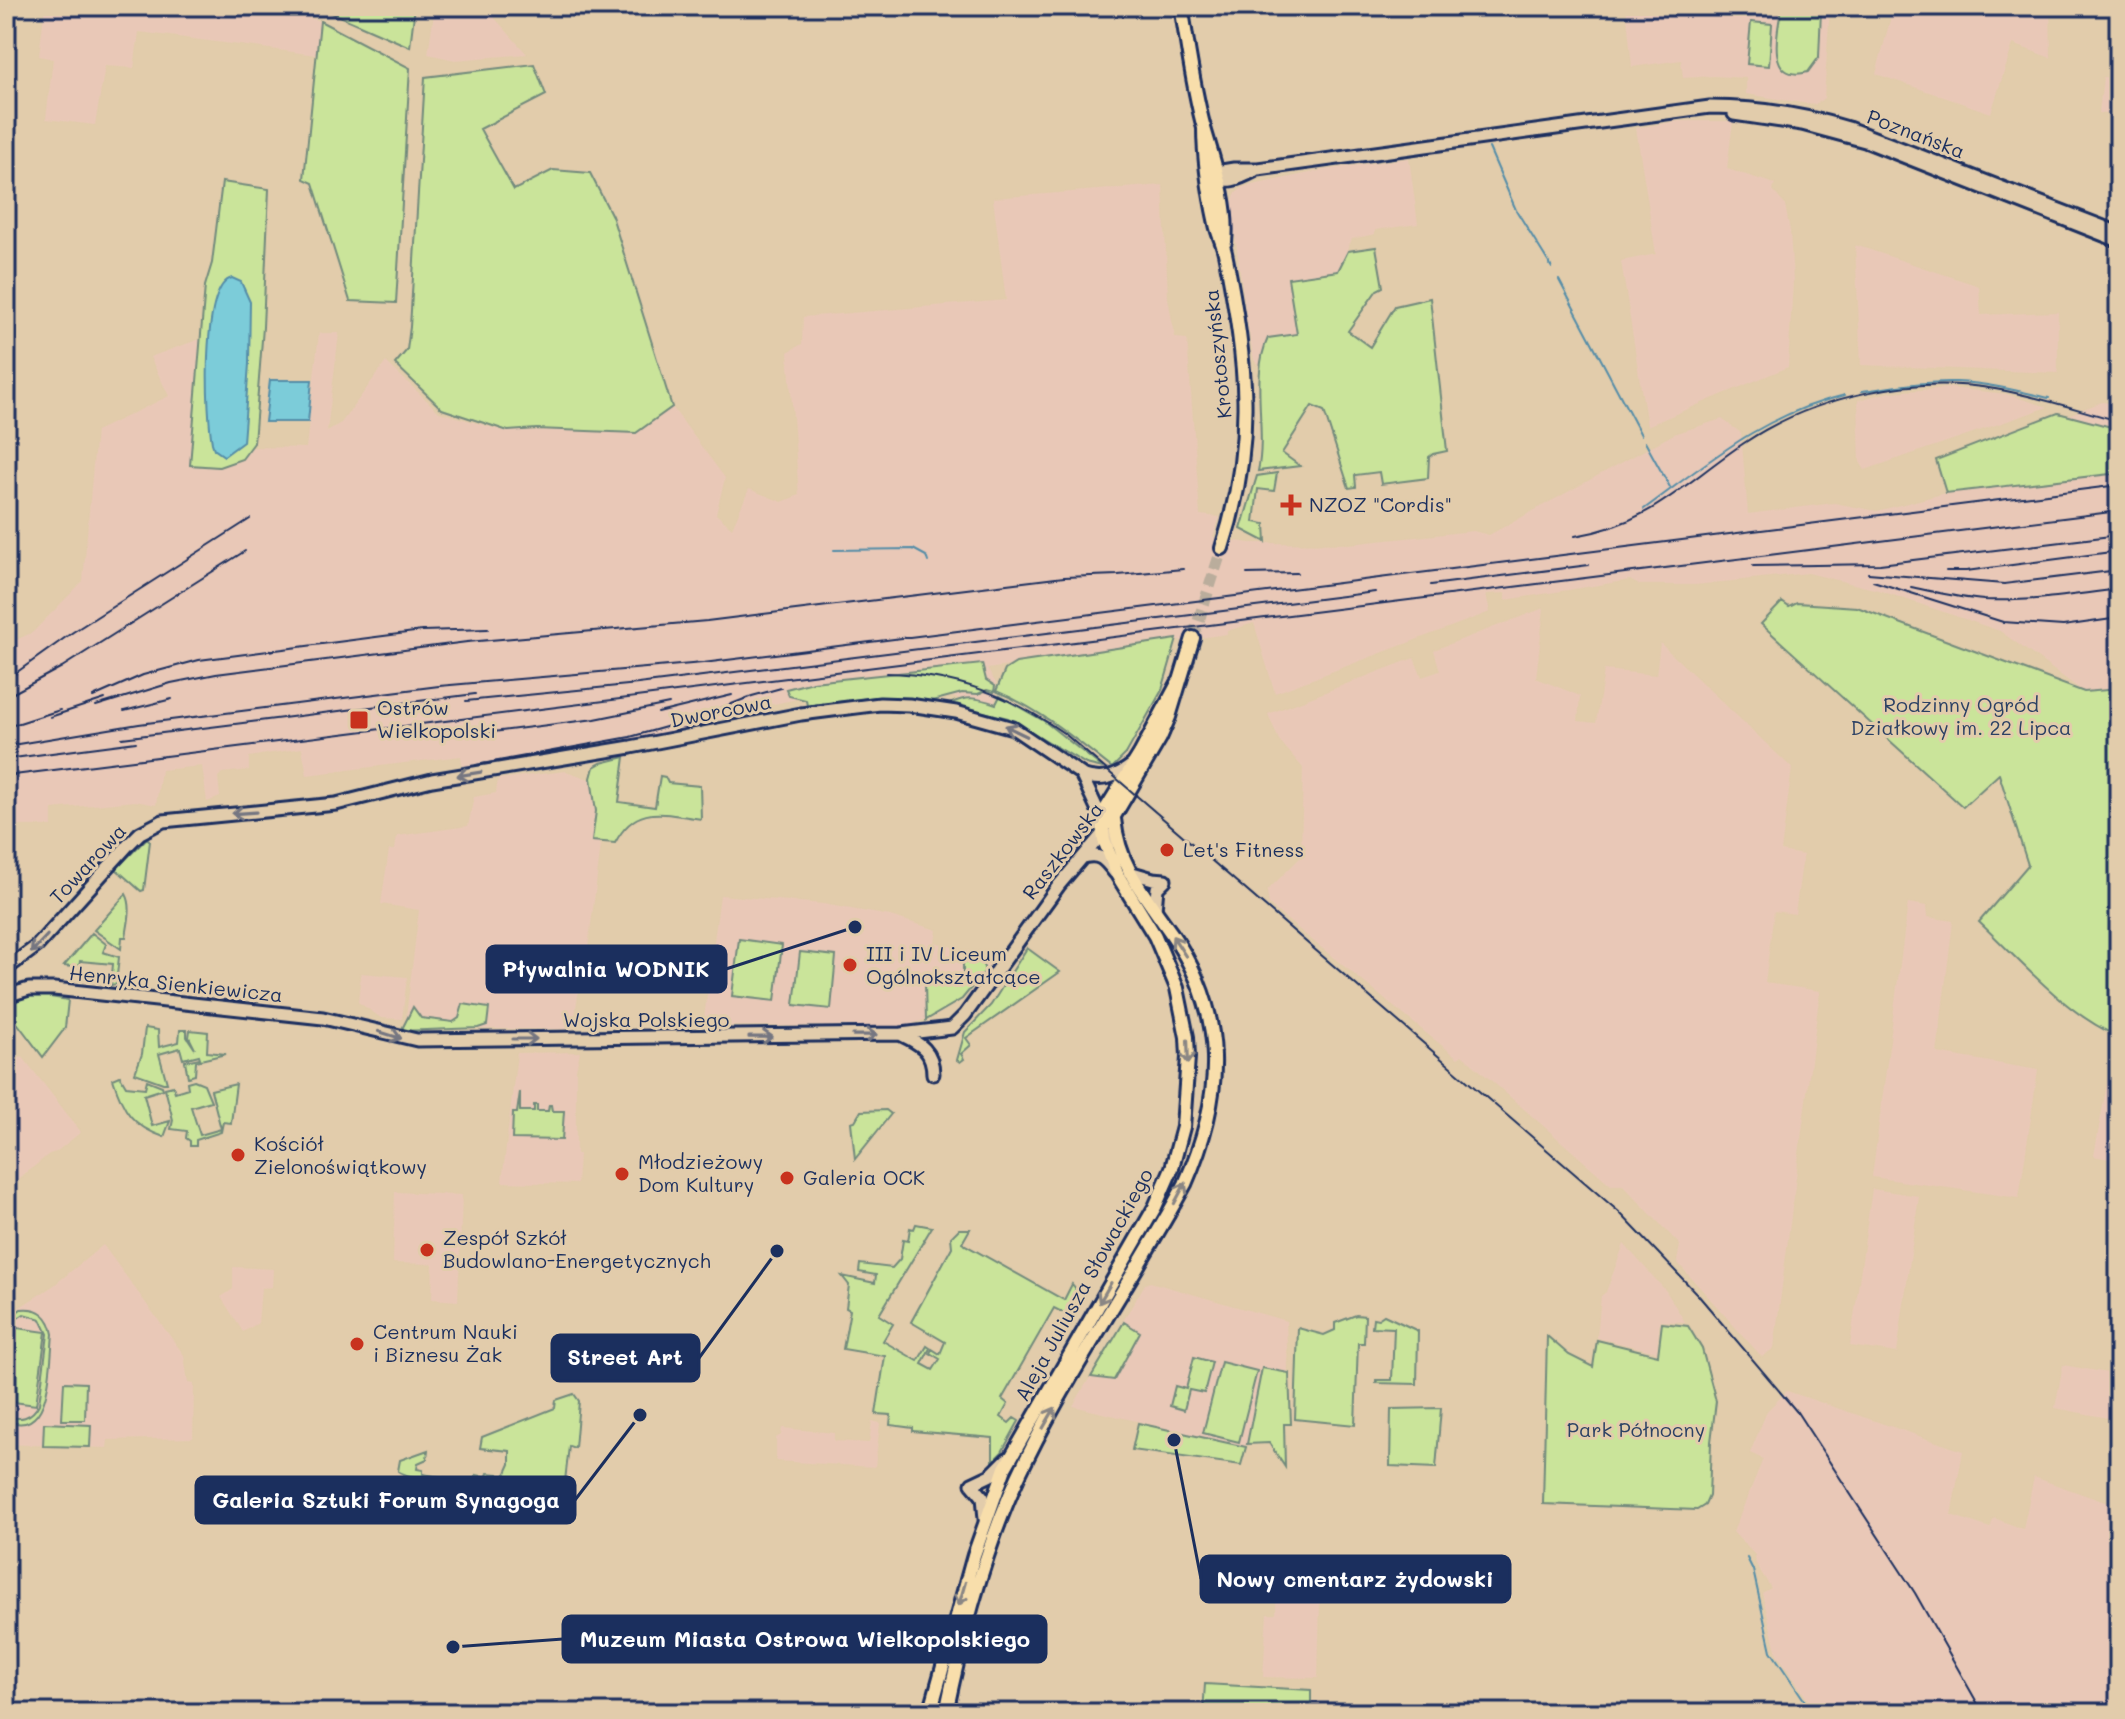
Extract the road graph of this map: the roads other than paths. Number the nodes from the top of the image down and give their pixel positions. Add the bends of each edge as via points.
1 (1181, 6) edge
2 (1692, 111) junction
3 (1214, 175) junction
4 (2119, 233) edge
5 (2119, 241) edge
6 (1222, 548) tunnel mouth
7 (1193, 638) tunnel mouth
8 (1178, 683) junction
9 (1136, 762) junction
10 (1081, 774) junction
11 (356, 800) joint
12 (1107, 818) junction
13 (1104, 832) junction
14 (1117, 843) junction
15 (1084, 857) junction
16 (1124, 874) junction
17 (1155, 910) junction
18 (6, 969) edge
19 (6, 996) edge
20 (342, 1021) joint
21 (952, 1028) joint
22 (901, 1034) junction
23 (933, 1074) dead end
24 (1014, 1451) junction
25 (985, 1520) junction
26 (930, 1713) edge
27 (946, 1713) edge

1 - 3 main road, Krotoszyńska
2 - 3 main road, Poznańska via 1258,169 1234,181
2 - 4 main road, Poznańska via 1750,108 1826,121
2 - 5 main road, Poznańska via 1771,118 1848,136
3 - 6 main road, Krotoszyńska via 1216,225 1225,250 1246,415 1240,481
7 - 8 main road, Raszkowska
8 - 9 main road, Raszkowska
8 - 12 main road, Raszkowska via 1160,738
9 - 10 main road via 1109,778
9 - 12 main road, Raszkowska
10 -> 11 main road, Dworcowa via 1031,738 995,721 923,706 880,704 432,780
10 - 12 main road, Dworcowa
11 -> 18 main road, Towarowa via 155,824 129,844 27,956
12 - 13 main road, Aleja Juliusza Słowackiego
12 - 14 main road, Aleja Juliusza Słowackiego
13 - 14 main road, Aleja Juliusza Słowackiego
13 - 15 main road, Raszkowska
13 - 16 main road, Aleja Juliusza Słowackiego
14 - 16 main road, Aleja Juliusza Słowackiego
15 - 16 main road via 1101,857
15 - 21 main road, Raszkowska
16 - 17 main road, Aleja Juliusza Słowackiego
16 - 17 main road via 1165,880 1157,888
16 -> 24 main road, Aleja Juliusza Słowackiego via 1159,944 1183,1012 1188,1057 1183,1127 1155,1207
27 -> 17 main road, Aleja Juliusza Słowackiego via 978,1591 1014,1487 1185,1184 1209,1116 1215,1069 1210,1017 1193,968
19 - 20 main road, Henryka Sienkiewicza via 51,989
20 -> 22 main road, Wojska Polskiego via 417,1040
21 - 22 main road, Wojska Polskiego
22 - 23 main road via 925,1048
24 - 25 main road, Aleja Juliusza Słowackiego
24 - 25 main road via 999,1469 972,1484 984,1501
25 -> 26 main road, Aleja Juliusza Słowackiego

